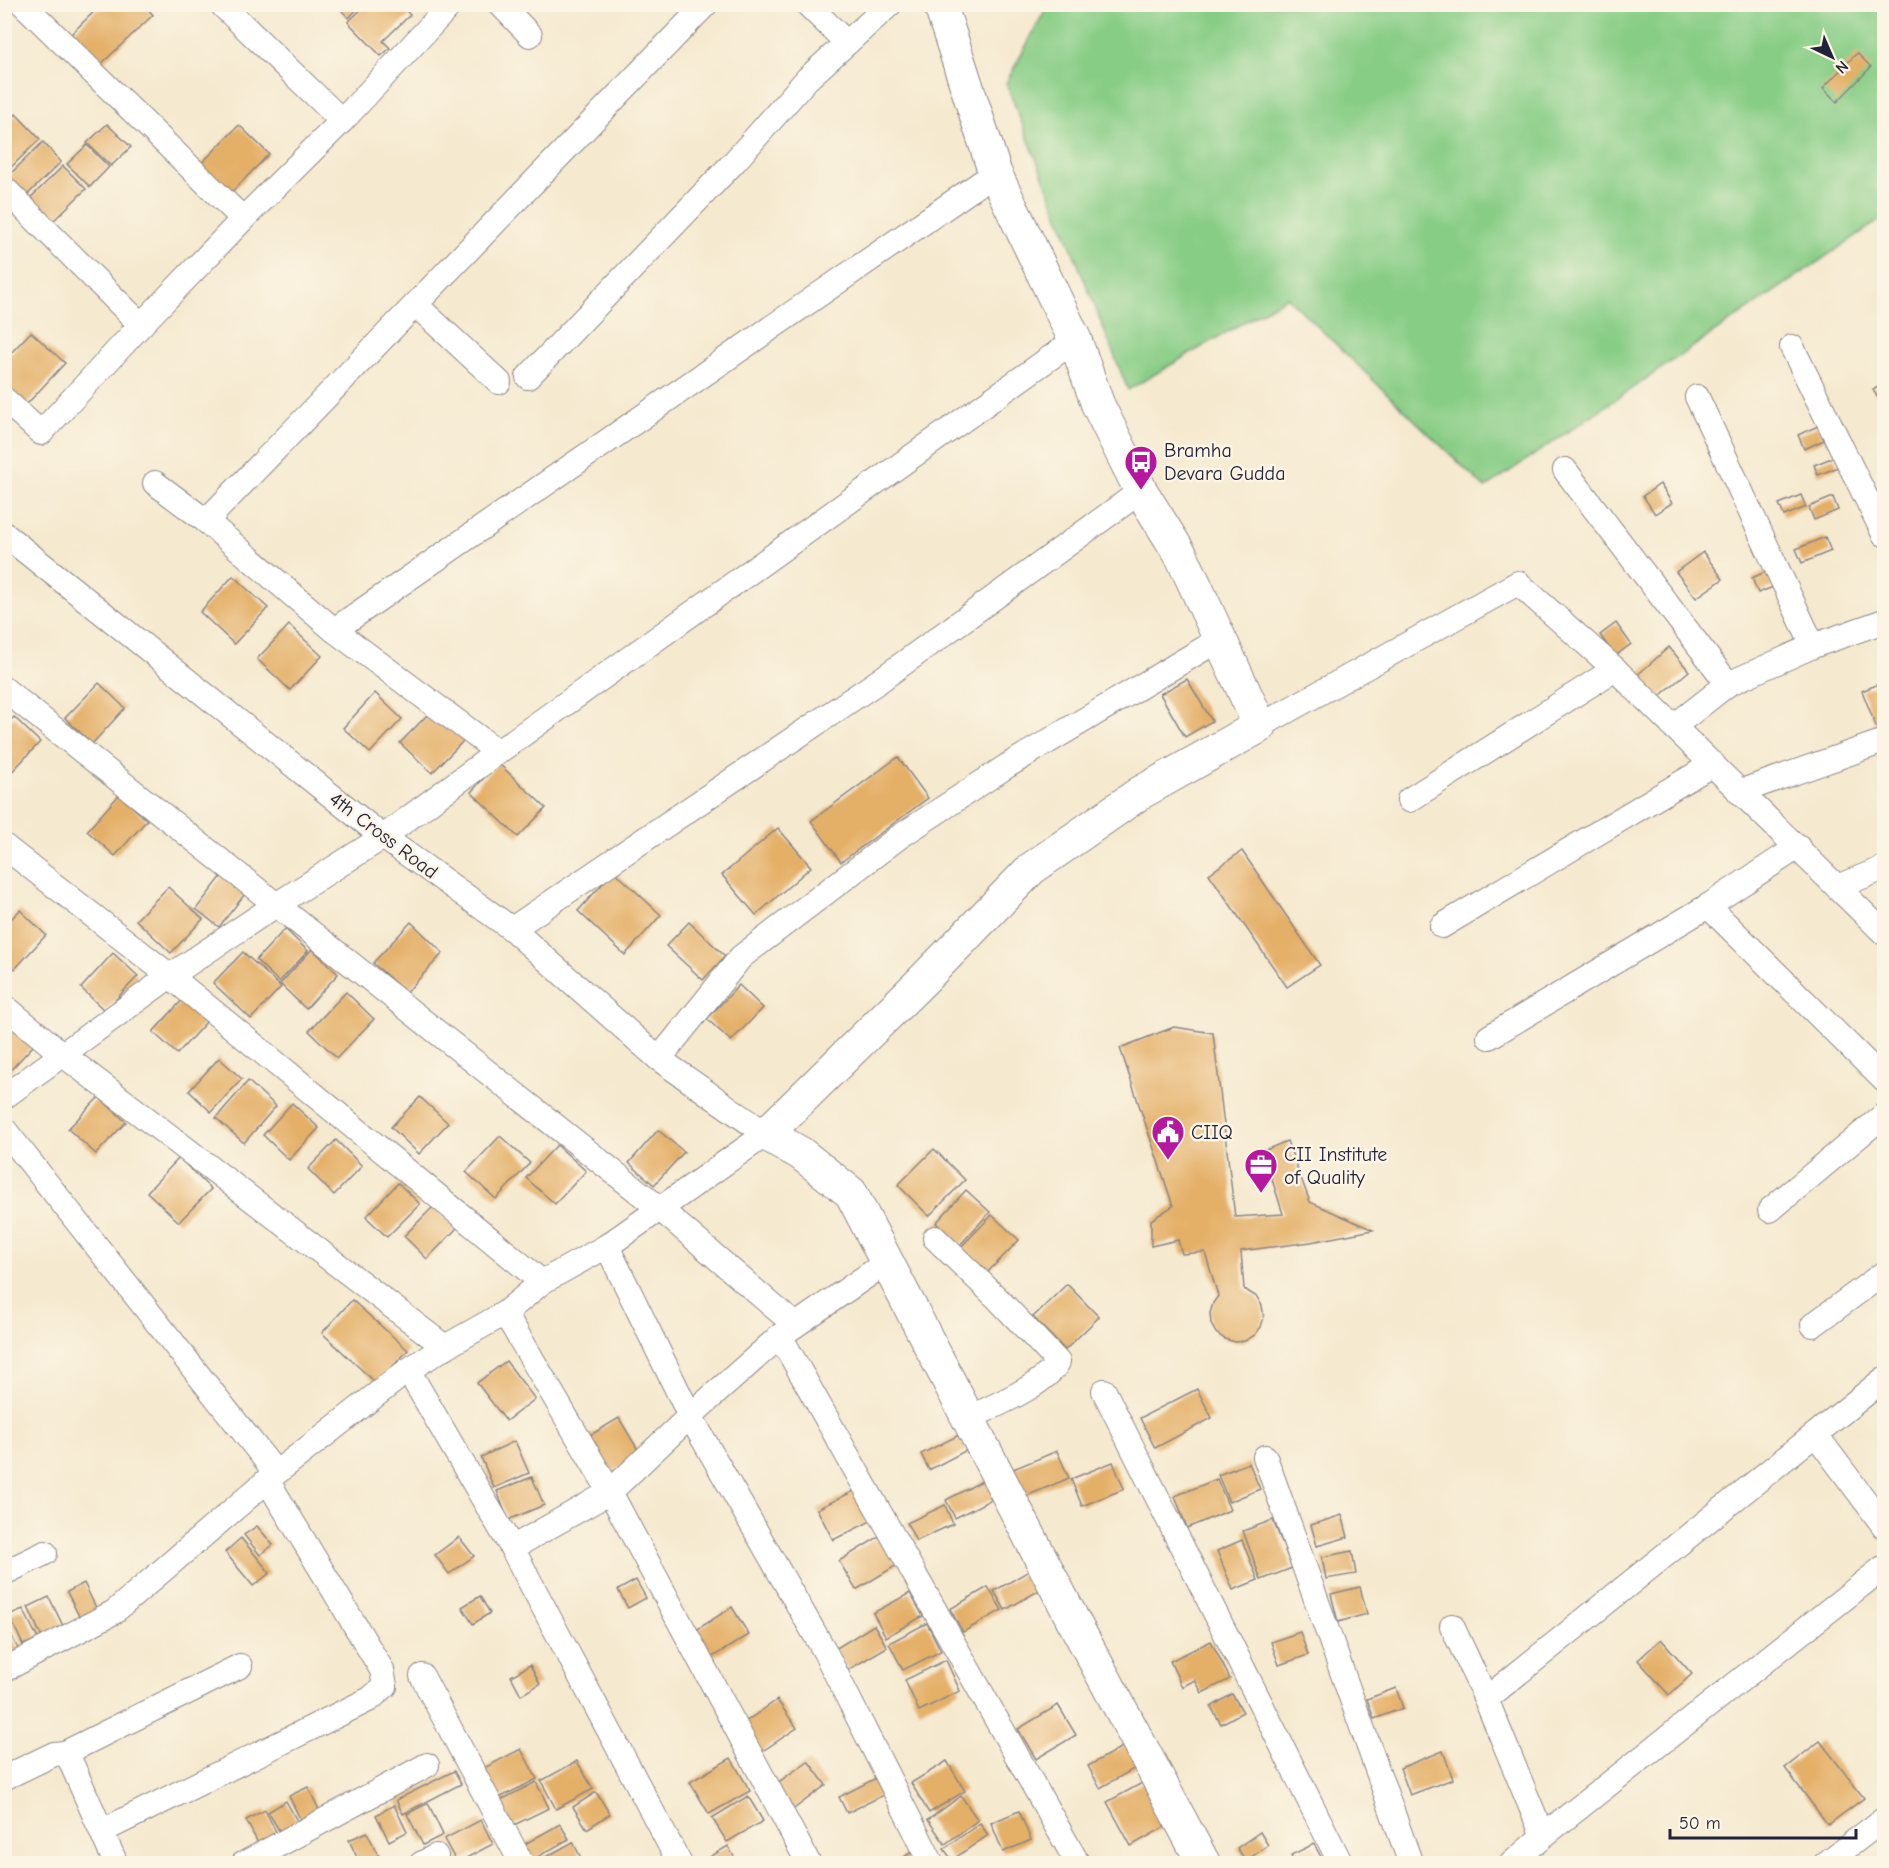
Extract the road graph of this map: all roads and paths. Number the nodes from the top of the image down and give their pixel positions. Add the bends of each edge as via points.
1 (23, 4) edge
2 (221, 4) edge
3 (451, 4) edge
4 (500, 4) edge
5 (706, 4) edge
6 (807, 4) edge
7 (891, 4) edge
8 (940, 4) edge
9 (530, 36) dead end
10 (848, 43) junction
11 (342, 121) junction
12 (995, 173) junction
13 (4, 188) edge
14 (243, 219) junction
15 (416, 305) junction
16 (141, 325) junction
17 (1075, 340) junction
18 (1792, 347) dead end
19 (528, 377) dead end
20 (499, 382) dead end
21 (1697, 397) dead end
22 (4, 399) edge
23 (1565, 470) dead end
24 (155, 483) dead end
25 (1141, 491) junction
26 (206, 521) junction
27 (4, 534) edge
28 (1884, 534) edge
29 (1884, 621) edge
30 (334, 630) junction
31 (1220, 639) junction
32 (1813, 646) junction
33 (1615, 669) junction
34 (1728, 684) junction
35 (4, 689) edge
36 (1260, 726) junction
37 (1673, 727) junction
38 (1884, 741) edge
39 (498, 752) junction
40 (1713, 764) junction
41 (1739, 792) junction
42 (1409, 800) dead end
43 (383, 837) junction
44 (4, 846) edge
45 (1798, 848) junction
46 (1884, 868) edge
47 (1837, 887) junction
48 (276, 905) junction
49 (1708, 906) junction
50 (1442, 926) dead end
51 (512, 929) junction
52 (1884, 933) edge
53 (170, 976) junction
54 (4, 1006) edge
55 (1490, 1037) dead end
56 (62, 1054) junction
57 (659, 1059) junction
58 (1884, 1080) edge
59 (4, 1097) edge
60 (1884, 1116) edge
61 (4, 1129) edge
62 (766, 1134) junction
63 (659, 1208) junction
64 (1770, 1210) dead end
65 (935, 1238) dead end
66 (607, 1246) junction
67 (887, 1262) junction
68 (1884, 1273) edge
69 (542, 1281) junction
70 (505, 1313) junction
71 (1813, 1325) dead end
72 (787, 1330) junction
73 (445, 1347) junction
74 (408, 1370) junction
75 (1884, 1379) edge
76 (1104, 1391) dead end
77 (690, 1416) junction
78 (969, 1419) junction
79 (1816, 1436) junction
80 (1265, 1457) dead end
81 (272, 1477) junction
82 (610, 1492) junction
83 (1884, 1526) edge
84 (513, 1548) junction
85 (45, 1553) dead end
86 (1884, 1568) edge
87 (4, 1573) edge
88 (1452, 1626) dead end
89 (240, 1666) dead end
90 (4, 1670) edge
91 (422, 1676) dead end
92 (1486, 1699) junction
93 (65, 1753) junction
94 (427, 1765) dead end
95 (4, 1778) edge
96 (1884, 1819) edge
97 (102, 1831) junction
98 (1543, 1836) junction
99 (116, 1863) edge
100 (243, 1863) edge
101 (522, 1863) edge
102 (680, 1863) edge
103 (809, 1863) edge
104 (932, 1863) edge
105 (1078, 1863) edge
106 (1204, 1863) edge
107 (1341, 1863) edge
108 (1411, 1863) edge
109 (1511, 1863) edge
110 (1825, 1863) edge

1 - 14 street
2 - 11 street
3 - 11 street
4 - 9 street
5 - 15 street
6 - 10 street
7 - 10 street
8 - 12 street
10 - 19 street via 807,79 735,161
11 - 14 street
12 - 17 street
12 - 30 street
13 - 16 street
14 - 16 street
15 - 20 street
15 - 26 street
16 - 22 street via 41,433
17 - 25 street via 1098,405
17 - 39 street
18 - 28 street
21 - 32 street
23 - 34 street
24 - 26 street
25 - 31 street via 1182,557
25 - 51 street via 879,681
26 - 30 street
27 - 43 street, 4th Cross Road
29 - 32 street
30 - 39 street
31 - 36 street
31 - 57 street via 1007,766 899,837 741,957
32 - 34 street
33 - 36 street via 1518,583
33 - 37 street
33 - 42 street
34 - 37 street
35 - 48 street
36 - 62 street via 1140,794 1031,868
37 - 40 street
38 - 41 street
39 - 43 street
40 - 41 street
40 - 50 street
41 - 45 street
43 - 48 street
43 - 51 street, 4th Cross Road
44 - 53 street
45 - 47 street
45 - 49 street
46 - 47 street
47 - 52 street
48 - 53 street
48 - 63 street
49 - 55 street
49 - 58 street
51 - 57 street, 4th Cross Road
53 - 56 street
53 - 69 street
54 - 56 street
56 - 59 street
56 - 73 street
57 - 62 street, 4th Cross Road
60 - 64 street
61 - 81 street
62 - 63 street
62 - 67 street via 800,1153 851,1193
63 - 66 street
63 - 72 street
65 - 78 street via 1058,1362 1035,1384
66 - 69 street
66 - 77 street
67 - 72 street
67 - 78 street
68 - 71 street
69 - 70 street
70 - 73 street
70 - 82 street
72 - 77 street
72 - 105 street
73 - 74 street
74 - 81 street
74 - 84 street
75 - 79 street
76 - 107 street
77 - 82 street
77 - 104 street via 824,1650
78 - 106 street
79 - 83 street
79 - 92 street
80 - 108 street
81 - 90 street via 114,1612
81 - 97 street via 382,1670 385,1686 370,1699
82 - 84 street
82 - 103 street
84 - 102 street
85 - 87 street
86 - 98 street
88 - 92 street
89 - 93 street
91 - 101 street
92 - 98 street
93 - 95 street via 54,1754
93 - 97 street
94 - 100 street
96 - 110 street
97 - 99 street
98 - 109 street

